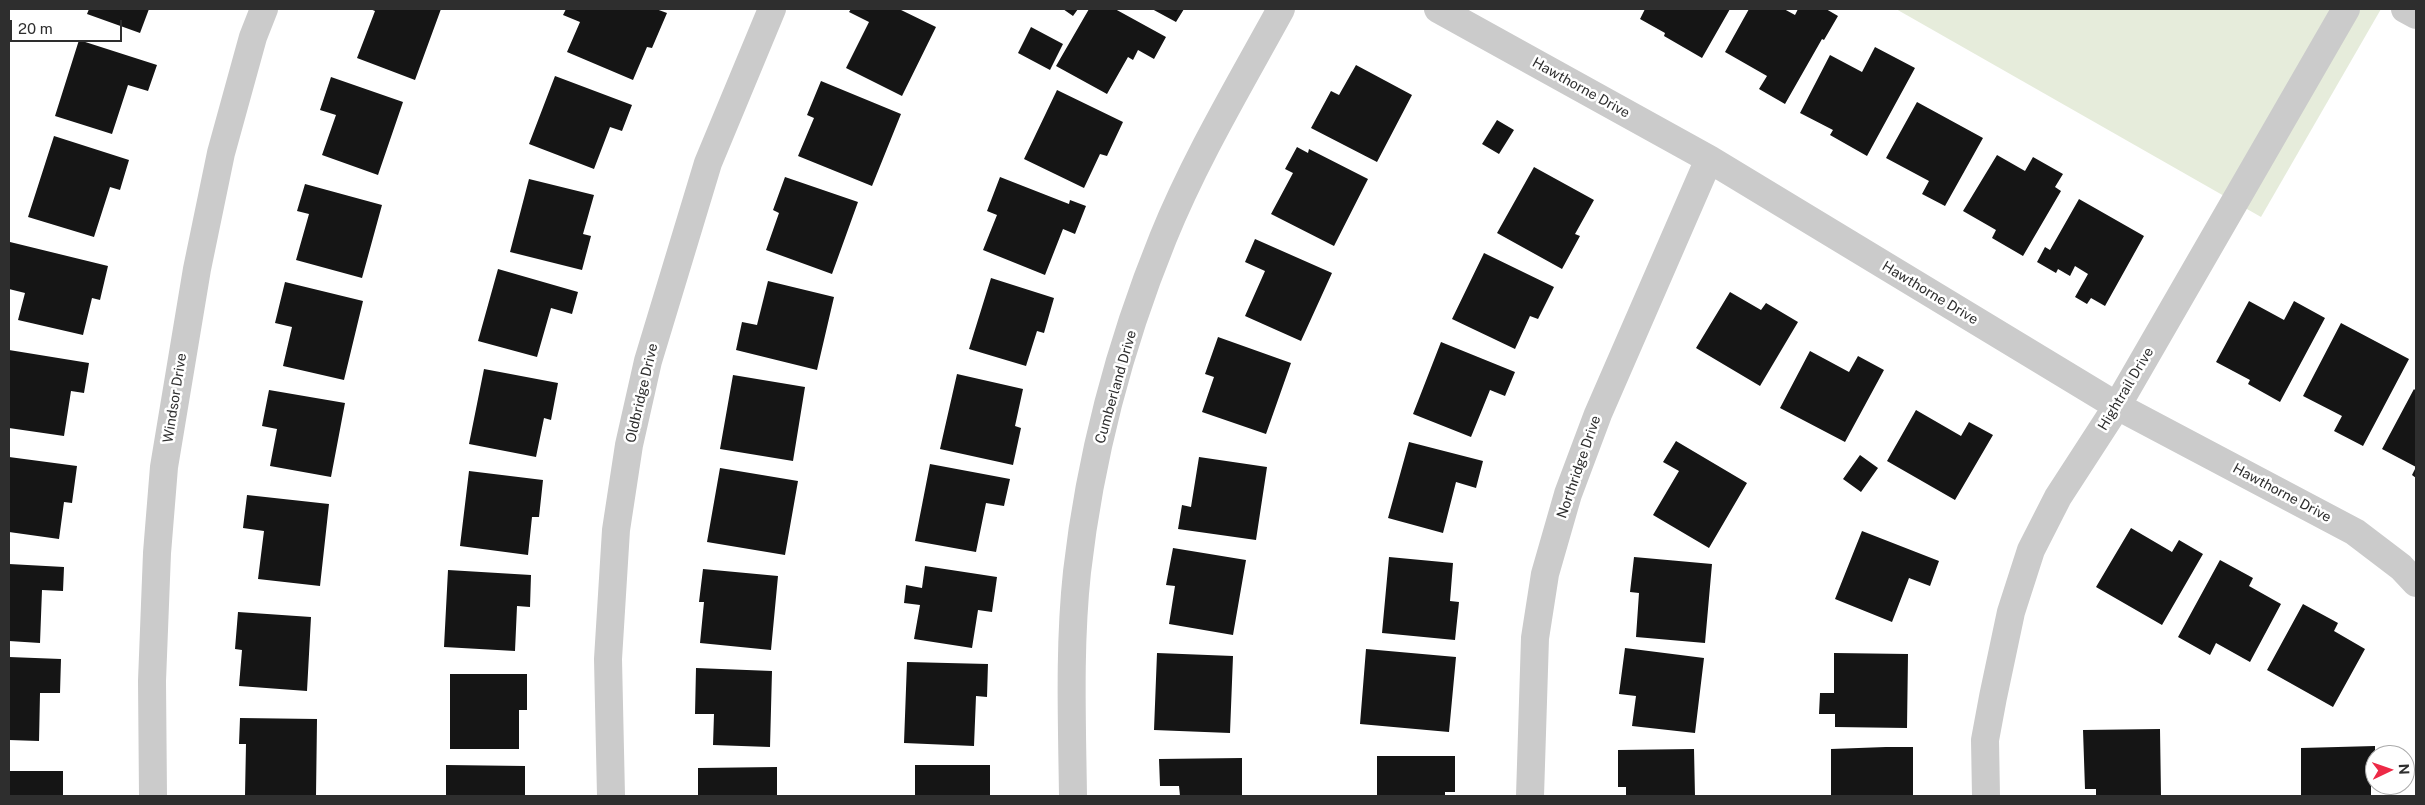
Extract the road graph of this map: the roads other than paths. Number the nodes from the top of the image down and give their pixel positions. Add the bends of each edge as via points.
1 (264, 9) edge
2 (772, 9) edge
3 (1281, 9) edge
4 (1438, 9) edge
5 (2346, 9) edge
6 (2405, 9) edge
7 (2416, 15) edge
8 (1709, 158) junction
9 (2117, 406) junction
10 (2416, 583) edge
11 (153, 796) edge
12 (611, 796) edge
13 (1072, 796) edge
14 (1530, 796) edge
15 (1986, 796) edge

1 - 11 street, Windsor Drive via 253,37 219,163 197,269 164,467 152,681
2 - 12 street, Oldbridge Drive via 708,163 648,361 629,445 616,530 608,659
3 - 13 street, Cumberland Drive via 1199,160 1163,238 1121,360 1094,465 1077,572 1072,665
4 - 8 street, Hawthorne Drive
5 - 9 street, Hightrail Drive
6 - 7 street
8 - 9 street, Hawthorne Drive
8 - 14 street, Northridge Drive via 1598,414 1568,494 1545,574 1535,638
9 - 10 street, Hawthorne Drive via 2355,532 2401,567
9 - 15 street, Hightrail Drive via 2058,497 2031,550 2011,612 1991,706 1985,740

